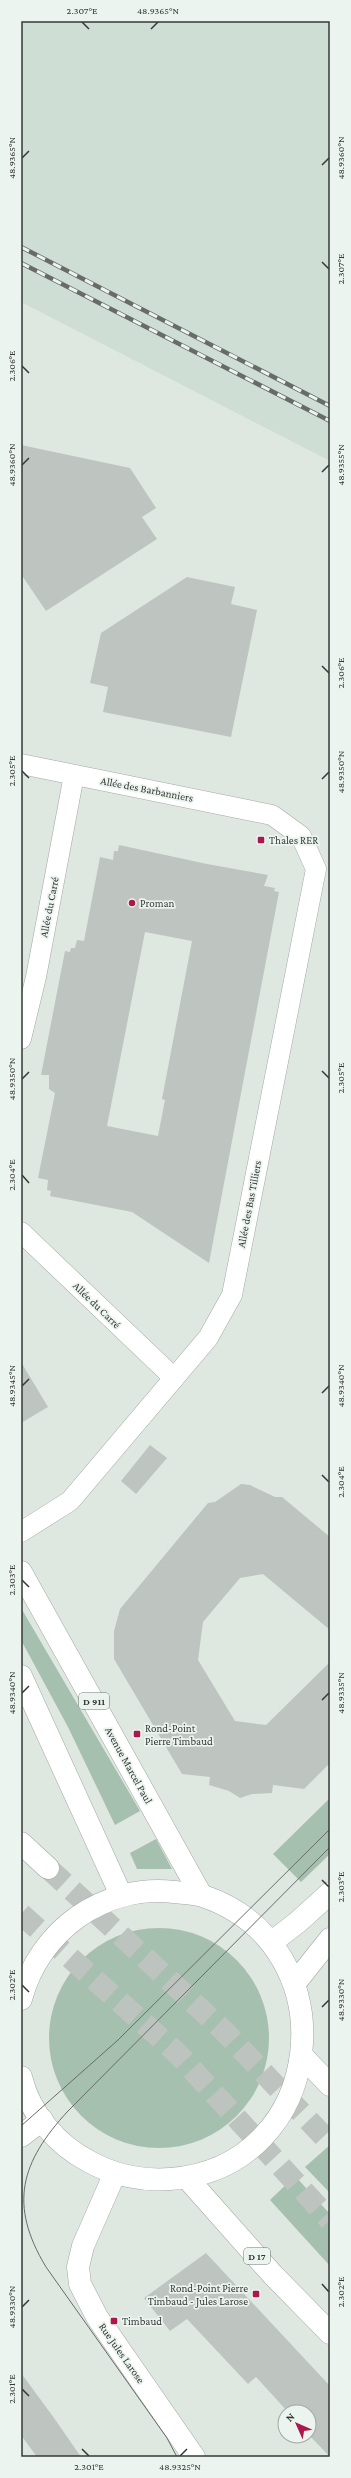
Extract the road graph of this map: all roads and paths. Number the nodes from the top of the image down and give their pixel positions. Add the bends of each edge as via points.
1 (21, 764) edge
2 (74, 775) junction
3 (272, 815) joint
4 (28, 975) edge
5 (21, 1039) edge
6 (21, 1232) edge
7 (174, 1378) junction
8 (21, 1532) edge
9 (21, 1572) edge
10 (21, 1676) edge
11 (21, 1843) edge
12 (48, 1868) tunnel mouth
13 (330, 1893) edge
14 (121, 1895) junction
15 (201, 1896) junction
16 (330, 1939) edge
17 (272, 1942) junction
18 (24, 1976) edge
19 (295, 1983) junction
20 (21, 1999) edge
21 (302, 2056) junction
22 (21, 2077) edge
23 (330, 2085) edge
24 (42, 2120) junction
25 (21, 2136) edge
26 (116, 2173) junction
27 (186, 2178) junction
28 (330, 2333) edge
29 (194, 2457) edge

1 - 2 street, Allée des Barbanniers
2 - 3 street, Allée des Barbanniers
2 - 4 street, Allée du Carré
3 - 7 street, Allée des Bas Tilliers via 301,836 316,869 232,1295 208,1338
4 - 5 street, Allée du Carré
6 - 7 street, Allée du Carré
7 - 8 street, Allée des Bas Tilliers via 70,1501
9 - 15 main road, Avenue Marcel Paul / D 911
10 - 14 main road
11 - 12 main road
13 - 17 main road
14 - 15 main road via 162,1891
14 - 18 main road via 81,1914 56,1934
15 - 17 main road via 242,1916
16 - 19 main road
17 - 19 main road
18 - 20 main road
19 - 21 main road via 304,2027
21 - 23 main road
21 - 27 main road via 297,2081 284,2110 264,2135 240,2155 212,2170
22 - 24 main road via 32,2105
24 - 25 main road
24 - 26 main road via 62,2143 81,2158
26 - 27 main road via 153,2180
26 - 29 main road, Rue Jules Larose via 84,2246 78,2268 80,2284 97,2317
27 - 28 main road, D 17 via 273,2275

